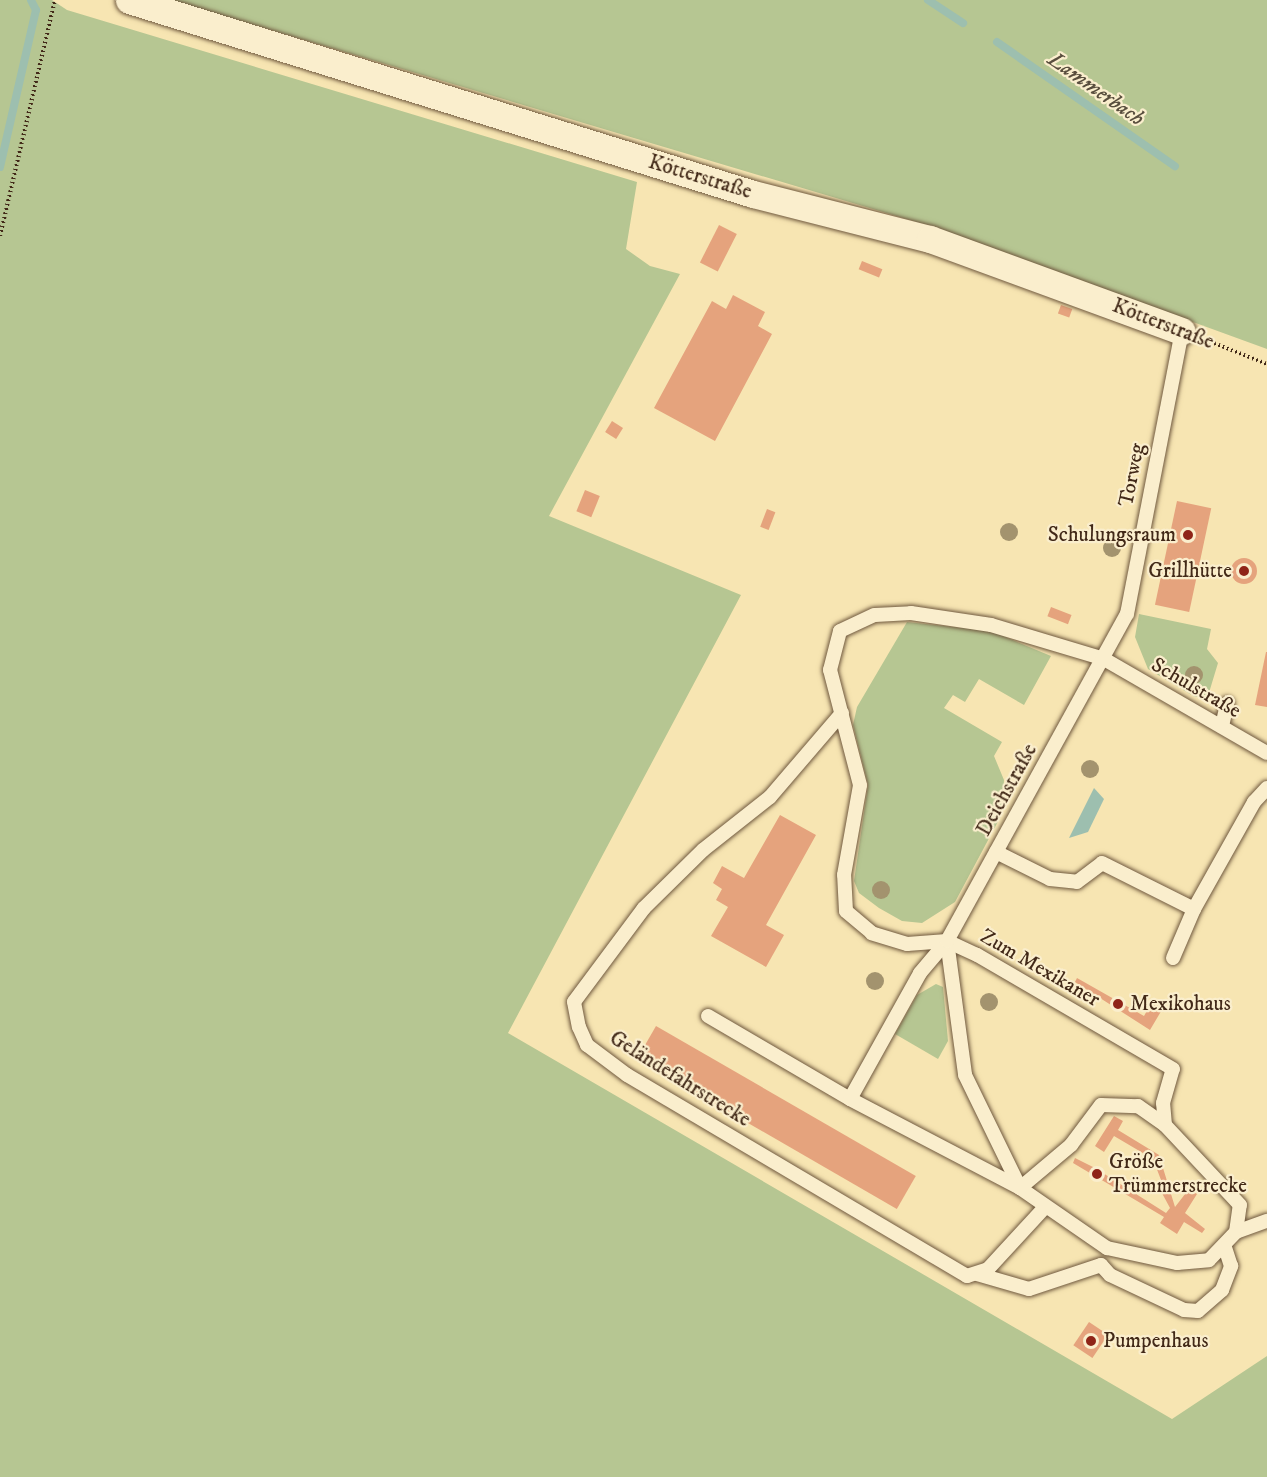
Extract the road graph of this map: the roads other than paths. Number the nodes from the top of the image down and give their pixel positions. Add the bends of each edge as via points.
1 (129, 0) edge
2 (1182, 331) joint
3 (1104, 659) junction
4 (1227, 704) dead end
5 (842, 713) junction
6 (1222, 726) junction
7 (1267, 753) edge
8 (1267, 788) edge
9 (996, 852) junction
10 (1194, 909) junction
11 (947, 941) junction
12 (1173, 958) dead end
13 (708, 1016) dead end
14 (850, 1100) junction
15 (1165, 1125) junction
16 (1020, 1188) junction
17 (1044, 1208) junction
18 (1267, 1221) edge
19 (1236, 1232) junction
20 (1107, 1248) junction
21 (1225, 1248) junction
22 (1101, 1265) junction
23 (977, 1274) junction

1 - 2 street, Kötterstraße via 753,194 930,239
2 - 3 lane, Torweg via 1127,614
3 - 5 lane, Schulstraße via 991,625 911,613 875,615 840,631 830,670
3 - 6 lane, Schulstraße
3 - 9 lane, Deichstraße
4 - 6 lane
5 - 11 lane via 860,785 844,875 846,911 872,933 907,944
5 - 23 lane, Geländefahrstrecke via 770,797 703,850 644,908 574,1002 579,1027 587,1045 627,1075 906,1237 957,1272
6 - 7 lane, Schulstraße
8 - 10 lane via 1254,802
9 - 10 lane via 1050,879 1077,882 1102,863
9 - 11 lane, Deichstraße
10 - 12 lane
11 - 14 lane, Deichstraße via 920,973
11 - 15 lane, Zum Mexikaner via 1173,1070 1163,1104
11 - 16 lane via 964,1075
13 - 14 lane
14 - 16 lane
15 - 16 lane via 1138,1106 1101,1105 1071,1145
15 - 19 lane via 1240,1204
16 - 17 lane
17 - 20 lane
17 - 23 lane
18 - 19 lane
19 - 21 lane
20 - 21 lane via 1177,1263 1209,1260
20 - 22 lane
21 - 22 lane via 1231,1266 1222,1290 1198,1311 1184,1310 1110,1275
22 - 23 lane, Geländefahrstrecke via 1029,1289

